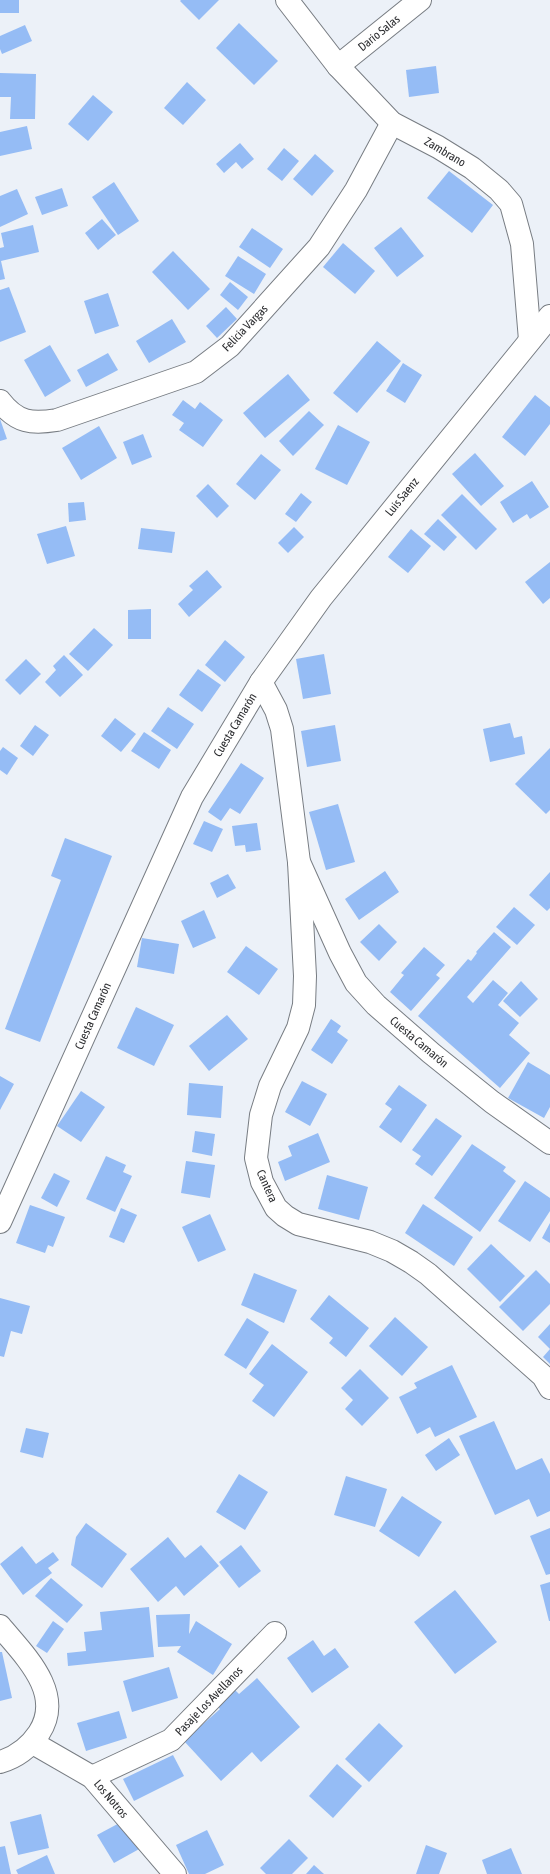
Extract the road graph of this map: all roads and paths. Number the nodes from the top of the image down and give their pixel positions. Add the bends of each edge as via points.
1 (287, 0) edge
2 (420, 0) edge
3 (338, 66) junction
4 (392, 123) junction
5 (550, 316) edge
6 (530, 340) junction
7 (0, 401) edge
8 (261, 682) junction
9 (299, 862) junction
10 (550, 1143) edge
11 (0, 1222) edge
12 (550, 1388) edge
13 (0, 1626) edge
14 (275, 1633) dead end
15 (33, 1743) junction
16 (0, 1762) edge
17 (92, 1777) junction
18 (174, 1874) edge

1 - 3 street, Zambrano
2 - 3 street, Dario Salas
3 - 4 street, Zambrano
4 - 6 street, Zambrano via 472,168 500,190 511,204 522,244
4 - 7 street, Felicia Vargas via 356,190 319,247 230,346 196,372 57,420 40,423 30,423 11,413
5 - 6 street, Luis Saenz
6 - 8 street, Luis Saenz via 321,598
8 - 9 street, Cuesta Camarón via 276,710 282,729
8 - 11 street, Cuesta Camarón via 192,797
9 - 10 street, Cuesta Camarón via 356,983 376,1005 431,1053 492,1102
9 - 12 street, Cantera via 306,976 304,1005 298,1028 270,1086 261,1115 256,1158 262,1182 276,1208 298,1224 370,1242 392,1251 428,1274 543,1376
13 - 15 street via 38,1675 47,1693 46,1716 42,1729
14 - 17 street, Pasaje Los Avellanos via 171,1740
15 - 16 street via 22,1752
15 - 17 street, Los Notros
17 - 18 street, Los Notros

